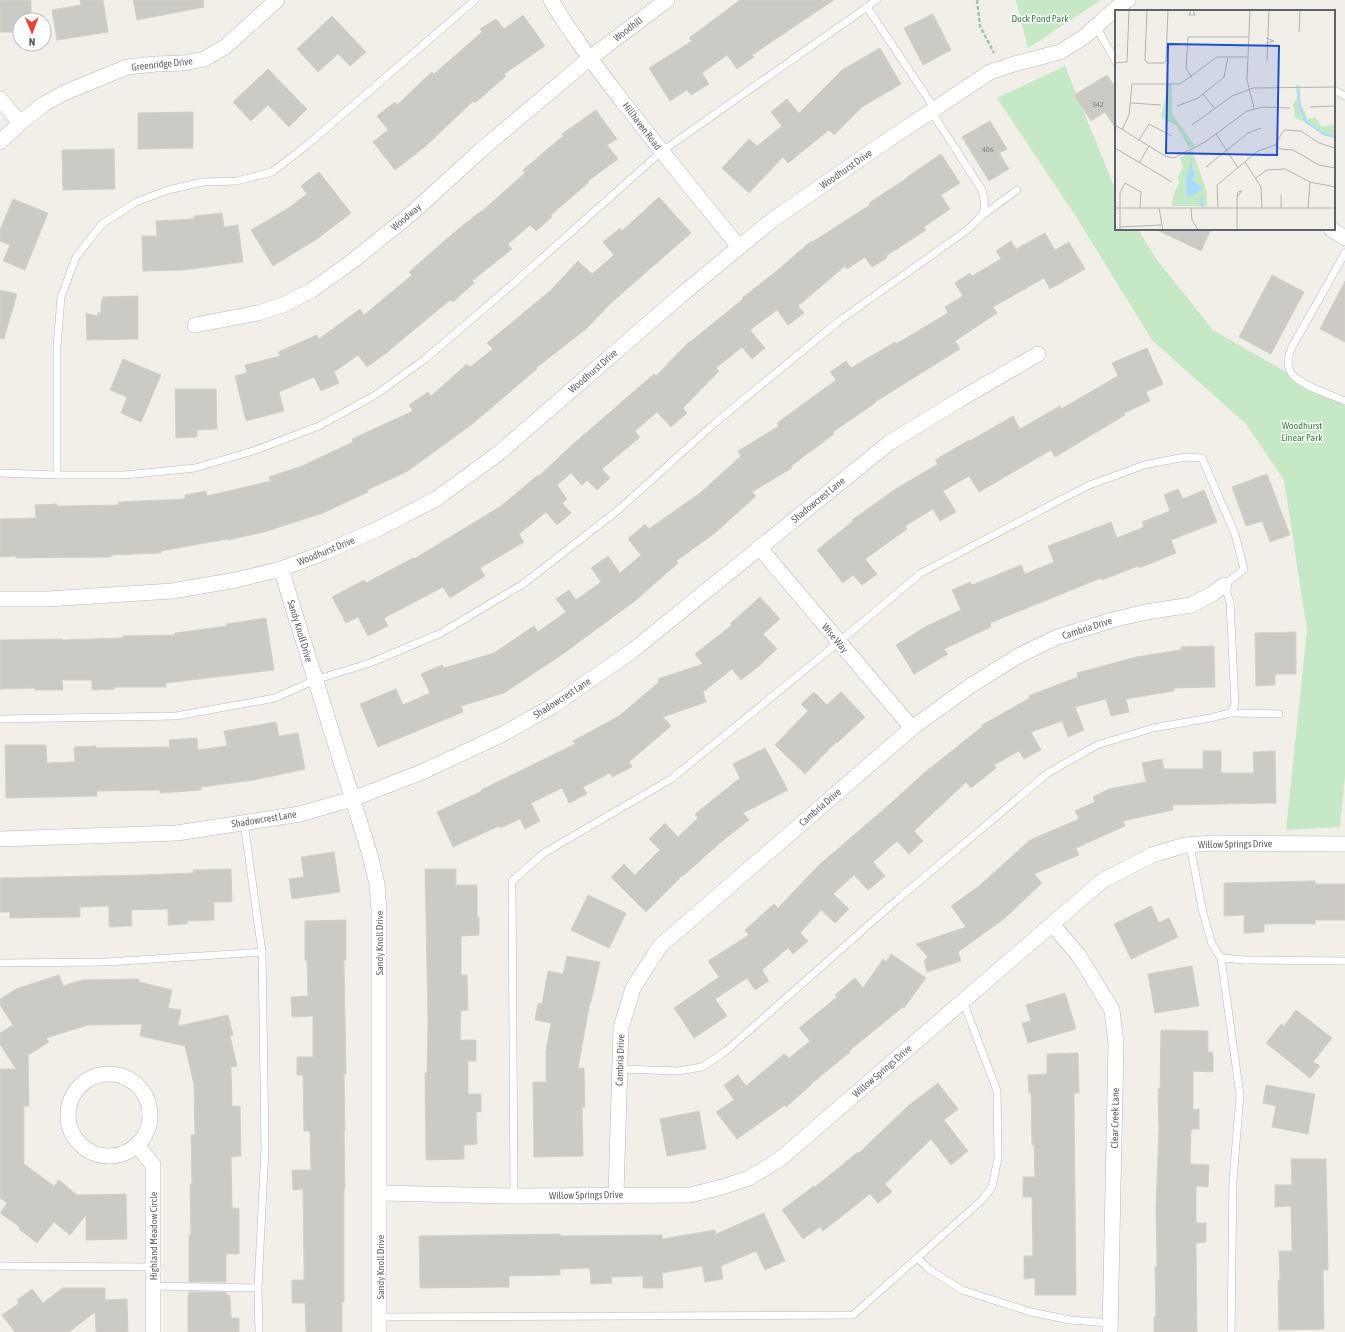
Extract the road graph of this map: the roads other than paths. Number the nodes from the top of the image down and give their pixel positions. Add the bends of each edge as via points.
1 (277, 0) edge
2 (475, 0) edge
3 (551, 0) edge
4 (667, 0) edge
5 (877, 0) edge
6 (1128, 0) edge
7 (867, 7) junction
8 (1096, 26) junction
9 (590, 58) junction
10 (1115, 60) edge
11 (1335, 91) edge
12 (1345, 96) edge
13 (0, 99) edge
14 (933, 110) junction
15 (20, 123) junction
16 (0, 142) edge
17 (662, 152) junction
18 (1017, 190) dead end
19 (983, 215) junction
20 (1333, 230) edge
21 (1345, 238) edge
22 (739, 247) junction
23 (1345, 253) edge
24 (194, 325) dead end
25 (1038, 354) dead end
26 (1345, 401) edge
27 (0, 473) edge
28 (57, 475) junction
29 (759, 548) junction
30 (280, 569) junction
31 (1224, 585) junction
32 (0, 599) edge
33 (839, 642) junction
34 (315, 680) junction
35 (1230, 713) junction
36 (1279, 714) dead end
37 (0, 720) edge
38 (912, 728) junction
39 (352, 799) junction
40 (244, 822) junction
41 (0, 839) edge
42 (1345, 844) edge
43 (1190, 845) junction
44 (1052, 924) junction
45 (262, 952) junction
46 (1221, 958) junction
47 (1345, 961) edge
48 (0, 963) edge
49 (963, 1001) junction
50 (620, 1070) junction
51 (137, 1145) junction
52 (380, 1193) junction
53 (616, 1194) junction
54 (514, 1196) junction
55 (917, 1258) junction
56 (0, 1266) edge
57 (153, 1267) junction
58 (153, 1286) junction
59 (258, 1288) junction
60 (380, 1325) edge
61 (1110, 1327) edge
62 (153, 1332) edge
63 (259, 1332) edge
64 (1231, 1332) edge

1 - 15 street, Greenridge Drive via 225,47 204,59 127,67 66,92 44,104
2 - 28 lane via 307,145 272,172 237,181 203,182 168,190 136,202 102,224 76,257 61,297 57,347
3 - 9 street, Hillhaven Road
4 - 9 street, Woodhill
5 - 7 lane
6 - 8 street, Woodhurst Drive
7 - 14 lane
7 - 17 lane
8 - 10 lane
8 - 14 street, Woodhurst Drive via 1060,52 990,72
9 - 17 street, Hillhaven Road
9 - 24 street, Woodway via 481,150 412,213 312,290 283,305 258,313
11 - 12 lane
13 - 15 street
14 - 19 lane via 982,190 985,203
14 - 22 street, Woodhurst Drive via 771,221
15 - 16 street, Greenridge Drive
17 - 22 street, Hillhaven Road
17 - 28 lane via 425,359 377,394 319,426 254,451 194,468 125,475
18 - 19 lane
19 - 34 lane via 967,230 839,321 716,422 616,511 522,584 441,633 370,663
20 - 21 street
22 - 30 street, Woodhurst Drive via 499,453 436,498 369,533
23 - 26 lane via 1288,355 1288,366 1292,374 1302,382
25 - 29 street, Shadowcrest Lane via 889,443
27 - 28 lane
29 - 33 street, Wise Way
29 - 39 street, Shadowcrest Lane via 632,651 551,707 501,735 422,772
30 - 32 street, Woodhurst Drive via 172,591 48,599
30 - 34 street, Sandy Knoll Drive
31 - 33 lane via 1244,569 1235,534 1202,458 1185,457 1144,465 1087,486 921,573
31 - 35 lane via 1230,602 1235,705
31 - 38 street, Cambria Drive via 1191,605 1112,620 1056,638 1018,656 970,686
33 - 38 street, Wise Way
33 - 54 lane via 671,779 544,853 512,881
34 - 37 lane via 275,698 176,716
34 - 39 street, Sandy Knoll Drive
35 - 36 lane
35 - 50 lane via 1153,728 1097,745 1048,772 726,1051 702,1067 678,1070
38 - 50 street, Cambria Drive via 660,946 633,988 621,1028
39 - 40 street, Shadowcrest Lane via 300,814
39 - 52 street, Sandy Knoll Drive via 370,855 380,910
40 - 41 street, Shadowcrest Lane via 177,832
40 - 45 lane
42 - 43 street, Willow Springs Drive
43 - 44 street, Willow Springs Drive via 1152,855 1102,881
43 - 46 lane via 1203,913 1212,944
44 - 49 street, Willow Springs Drive
44 - 61 street, Clear Creek Lane via 1079,956 1112,1010 1116,1044
45 - 48 lane via 106,962
45 - 59 lane via 265,1147
46 - 47 lane
46 - 64 lane via 1240,1095 1233,1180
49 - 53 street, Willow Springs Drive via 780,1160 749,1178 690,1195
49 - 55 lane via 997,1091 998,1158 992,1187 982,1200
50 - 53 street, Cambria Drive
51 - 51 street via 149,1126 150,1115 149,1104 137,1084 116,1074 105,1074 84,1082 72,1097 68,1116 69,1126 79,1143 87,1150 107,1156 123,1153
51 - 57 street, Highland Meadow Circle via 153,1165
52 - 54 street, Willow Springs Drive
52 - 60 street, Sandy Knoll Drive
53 - 54 street, Willow Springs Drive
55 - 60 lane via 853,1315
55 - 61 lane via 929,1269 962,1290 1031,1312
56 - 57 lane
57 - 58 street, Highland Meadow Circle
58 - 59 lane
58 - 62 street, Highland Meadow Circle
59 - 63 lane

